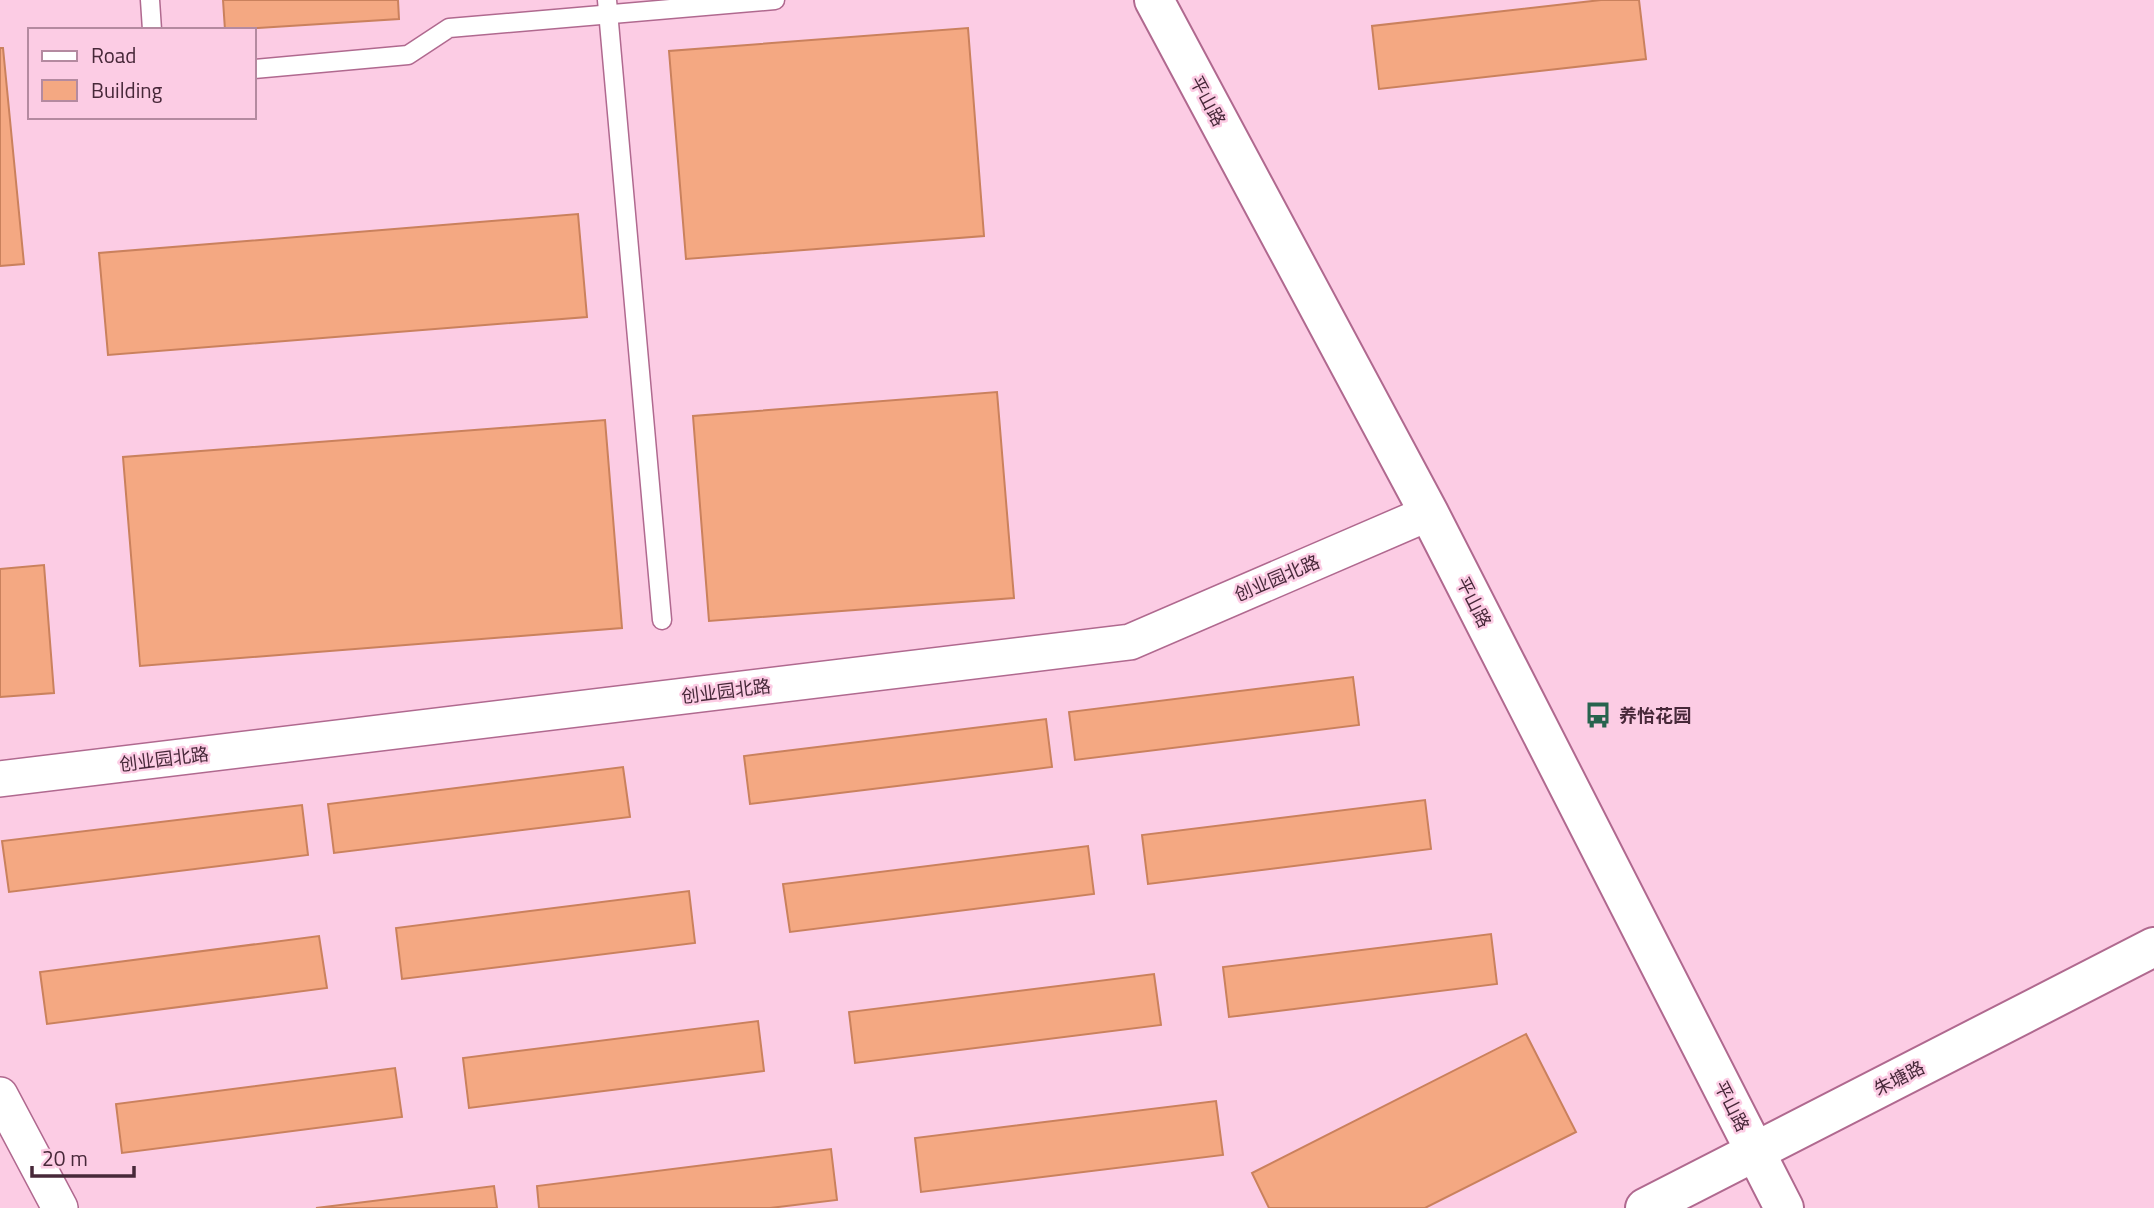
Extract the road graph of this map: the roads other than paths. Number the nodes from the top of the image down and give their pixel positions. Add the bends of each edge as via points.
1 (150, 0) edge
2 (775, 0) edge
3 (1154, 0) edge
4 (607, 7) edge
5 (152, 28) edge
6 (256, 69) edge
7 (1429, 513) junction
8 (663, 620) dead end
9 (0, 779) edge
10 (2154, 947) edge
11 (0, 1095) edge
12 (1755, 1152) junction
13 (60, 1208) edge
14 (1645, 1208) edge
15 (1784, 1208) edge

1 - 5 lane
2 - 4 lane
3 - 7 street, 平山路
4 - 6 lane via 449,28 408,55
4 - 8 lane
7 - 9 street, 创业园北路 via 1130,642
7 - 12 street, 平山路
10 - 12 street, 朱塘路
11 - 13 street
12 - 14 street, 朱塘路
12 - 15 street, 平山路

